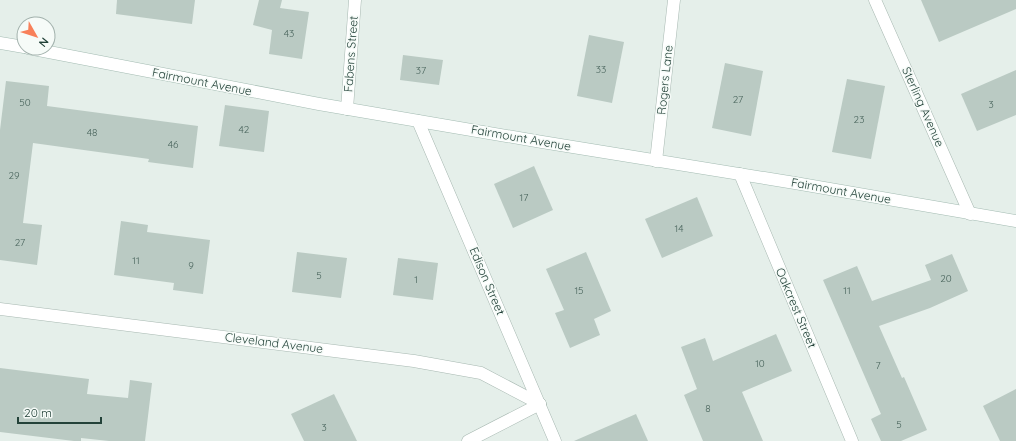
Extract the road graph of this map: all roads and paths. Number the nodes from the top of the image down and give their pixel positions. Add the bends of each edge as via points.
1 (355, 0) edge
2 (674, 0) edge
3 (875, 0) edge
4 (0, 43) edge
5 (16, 46) edge
6 (56, 53) edge
7 (347, 109) junction
8 (418, 121) junction
9 (656, 161) junction
10 (740, 174) junction
11 (970, 214) junction
12 (1016, 222) edge
13 (0, 309) edge
14 (540, 404) junction
15 (468, 441) edge
16 (555, 441) edge
17 (852, 441) edge

1 - 7 street, Fabens Street
2 - 9 street, Rogers Lane
3 - 11 street, Sterling Avenue
4 - 5 street
6 - 7 street, Fairmount Avenue
7 - 8 street, Fairmount Avenue
8 - 9 street, Fairmount Avenue
8 - 14 street, Edison Street
9 - 10 street, Fairmount Avenue
10 - 11 street, Fairmount Avenue
10 - 17 street, Oakcrest Street
11 - 12 street, Fairmount Avenue
13 - 14 street, Cleveland Avenue via 414,361 481,373
14 - 15 street
14 - 16 street, Edison Street

